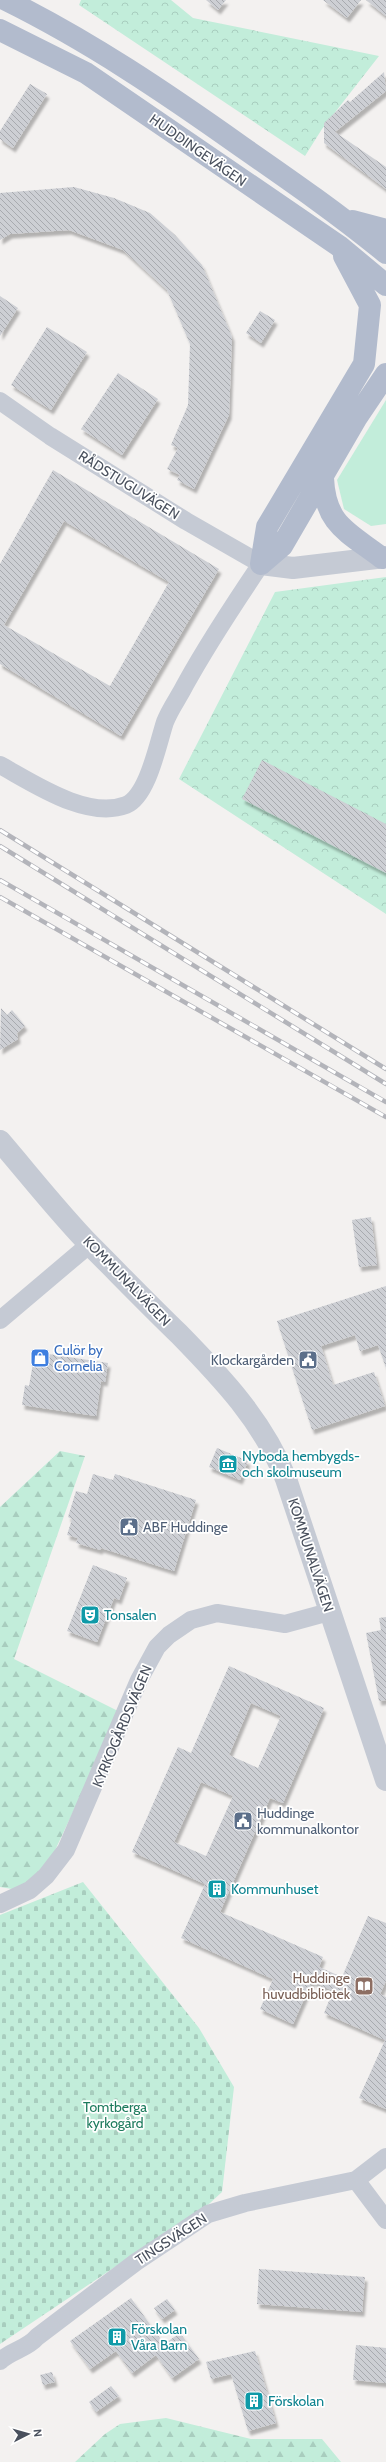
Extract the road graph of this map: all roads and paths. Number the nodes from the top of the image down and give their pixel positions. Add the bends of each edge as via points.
1 (6, 0) edge
2 (0, 30) edge
3 (344, 218) junction
4 (386, 230) edge
5 (339, 246) junction
6 (386, 253) edge
7 (386, 285) edge
8 (386, 374) edge
9 (0, 400) edge
10 (323, 478) junction
11 (384, 558) edge
12 (261, 564) junction
13 (0, 765) edge
14 (0, 1140) edge
15 (90, 1244) junction
16 (0, 1320) edge
17 (329, 1612) junction
18 (386, 1780) edge
19 (0, 1904) edge
20 (386, 2157) edge
21 (356, 2180) junction
22 (386, 2220) edge
23 (0, 2361) edge

1 - 3 main road, HUDDINGEVÄGEN via 48,21 160,89
2 - 5 main road, HUDDINGEVÄGEN via 86,73
3 - 4 main road
3 - 6 main road, HUDDINGEVÄGEN
5 - 7 main road, HUDDINGEVÄGEN
5 - 12 main road via 370,305 364,364 267,527
8 - 10 main road via 357,417
9 - 12 street, RÅDSTUGUVÄGEN via 63,444 186,521
10 - 11 main road via 324,498 335,522
10 - 12 main road via 282,546
11 - 12 street via 293,568
12 - 13 street via 211,638 188,678 166,720 151,771 139,793 127,804 110,808 88,807 49,792
14 - 15 street, KOMMUNALVÄGEN
15 - 16 street
15 - 17 street, KOMMUNALVÄGEN via 219,1376 246,1408 264,1435 286,1479
17 - 18 street, KOMMUNALVÄGEN
17 - 19 street, KYRKOGÅRDSVÄGEN via 285,1624 217,1613 191,1620 169,1635 157,1647 139,1680 66,1850 46,1876 30,1890
20 - 21 street, TINGSVÄGEN
21 - 22 street
21 - 23 street, TINGSVÄGEN via 259,2200 208,2214 136,2262 37,2337 29,2346 6,2355

